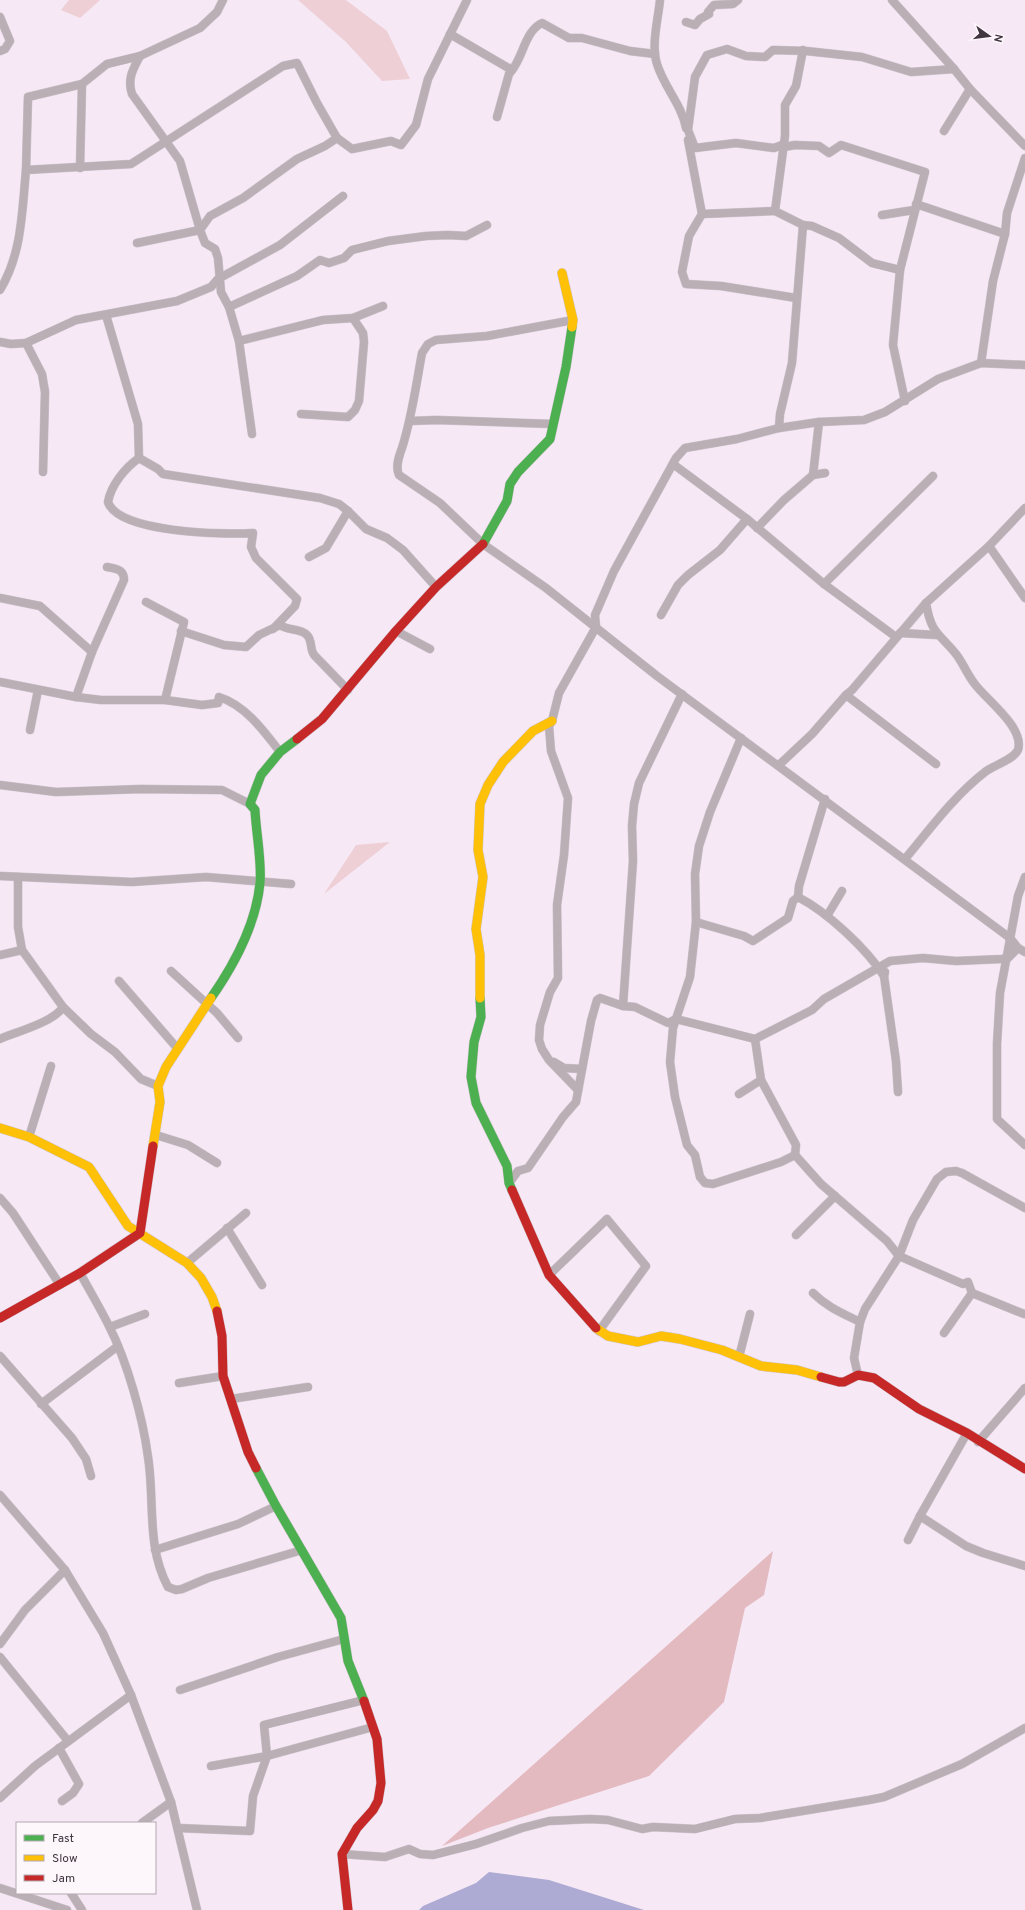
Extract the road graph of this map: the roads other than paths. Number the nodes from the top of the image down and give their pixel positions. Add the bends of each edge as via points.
1 (223, 0) edge
2 (467, 0) edge
3 (660, 0) edge
4 (738, 0) edge
5 (892, 0) edge
6 (0, 17) edge
7 (686, 22) dead end
8 (450, 34) junction
9 (803, 50) junction
10 (0, 51) edge
11 (646, 53) junction
12 (655, 54) junction
13 (140, 56) junction
14 (657, 65) junction
15 (954, 69) junction
16 (512, 70) junction
17 (82, 84) junction
18 (970, 89) junction
19 (497, 117) dead end
20 (944, 131) dead end
21 (337, 138) junction
22 (164, 142) junction
23 (1025, 146) edge
24 (784, 147) junction
25 (1025, 158) edge
26 (80, 168) junction
27 (26, 170) junction
28 (343, 196) dead end
29 (915, 207) junction
30 (775, 210) junction
31 (702, 214) junction
32 (882, 215) dead end
33 (487, 225) dead end
34 (803, 225) junction
35 (200, 230) junction
36 (1005, 234) junction
37 (137, 243) dead end
38 (900, 270) junction
39 (562, 273) dead end
40 (218, 279) junction
41 (0, 290) edge
42 (796, 298) junction
43 (383, 306) dead end
44 (229, 307) junction
45 (106, 314) junction
46 (353, 318) junction
47 (573, 320) junction
48 (239, 341) junction
49 (0, 342) edge
50 (26, 343) junction
51 (981, 363) junction
52 (1025, 365) edge
53 (905, 401) junction
54 (301, 414) dead end
55 (410, 421) junction
56 (819, 422) junction
57 (553, 424) junction
58 (779, 428) junction
59 (252, 434) dead end
60 (139, 458) junction
61 (673, 464) junction
62 (43, 472) dead end
63 (826, 473) dead end
64 (813, 475) junction
65 (934, 476) dead end
66 (1025, 508) edge
67 (348, 511) junction
68 (747, 519) junction
69 (758, 528) junction
70 (483, 544) junction
71 (989, 546) junction
72 (309, 557) dead end
73 (107, 567) dead end
74 (824, 584) junction
75 (436, 587) junction
76 (0, 598) edge
77 (1025, 598) edge
78 (146, 602) dead end
79 (926, 603) junction
80 (661, 615) dead end
81 (596, 628) junction
82 (273, 629) junction
83 (181, 631) junction
84 (396, 632) junction
85 (898, 635) junction
86 (937, 635) junction
87 (430, 649) dead end
88 (92, 652) junction
89 (0, 682) edge
90 (38, 690) junction
91 (348, 690) junction
92 (682, 694) junction
93 (846, 695) junction
94 (76, 697) junction
95 (165, 700) junction
96 (552, 721) junction
97 (30, 730) dead end
98 (741, 738) junction
99 (280, 752) junction
100 (936, 764) dead end
101 (779, 765) junction
102 (0, 785) edge
103 (825, 799) junction
104 (250, 804) junction
105 (905, 859) junction
106 (0, 876) edge
107 (18, 877) junction
108 (1025, 877) edge
109 (260, 882) junction
110 (291, 884) dead end
111 (842, 891) dead end
112 (798, 897) junction
113 (827, 916) junction
114 (696, 922) junction
115 (1010, 938) junction
116 (22, 950) junction
117 (1021, 950) edge
118 (0, 954) edge
119 (1008, 958) junction
120 (890, 961) junction
121 (878, 967) junction
122 (171, 971) dead end
123 (884, 976) junction
124 (119, 981) dead end
125 (207, 1004) junction
126 (623, 1006) junction
127 (63, 1008) junction
128 (676, 1019) junction
129 (238, 1038) dead end
130 (0, 1039) edge
131 (755, 1039) junction
132 (177, 1048) junction
133 (548, 1059) junction
134 (50, 1066) dead end
135 (582, 1069) junction
136 (761, 1080) junction
137 (158, 1086) junction
138 (578, 1090) junction
139 (898, 1092) dead end
140 (739, 1094) dead end
141 (0, 1128) edge
142 (156, 1135) junction
143 (30, 1137) junction
144 (1025, 1145) edge
145 (795, 1155) junction
146 (217, 1163) dead end
147 (509, 1183) junction
148 (835, 1196) junction
149 (0, 1198) edge
150 (1025, 1208) edge
151 (246, 1212) dead end
152 (227, 1228) junction
153 (140, 1233) junction
154 (796, 1235) dead end
155 (899, 1256) junction
156 (187, 1263) junction
157 (80, 1273) junction
158 (549, 1275) junction
159 (60, 1285) junction
160 (262, 1285) dead end
161 (813, 1293) dead end
162 (972, 1293) junction
163 (145, 1314) dead end
164 (750, 1314) dead end
165 (1024, 1314) dead end
166 (0, 1318) edge
167 (860, 1322) junction
168 (110, 1327) junction
169 (599, 1331) junction
170 (944, 1334) dead end
171 (118, 1346) junction
172 (0, 1356) edge
173 (739, 1357) junction
174 (858, 1375) junction
175 (223, 1376) junction
176 (179, 1383) dead end
177 (308, 1387) dead end
178 (1025, 1388) edge
179 (231, 1399) junction
180 (41, 1404) junction
181 (967, 1433) junction
182 (978, 1442) junction
183 (1025, 1470) edge
184 (91, 1476) dead end
185 (0, 1495) edge
186 (276, 1506) junction
187 (920, 1516) junction
188 (908, 1540) dead end
189 (155, 1550) junction
190 (302, 1550) junction
191 (1025, 1566) edge
192 (65, 1570) junction
193 (344, 1639) junction
194 (0, 1644) edge
195 (0, 1657) edge
196 (180, 1690) dead end
197 (131, 1695) junction
198 (364, 1700) junction
199 (373, 1727) junction
200 (1025, 1728) edge
201 (68, 1741) junction
202 (59, 1748) junction
203 (267, 1756) junction
204 (211, 1766) dead end
205 (0, 1798) edge
206 (62, 1801) dead end
207 (172, 1802) junction
208 (143, 1822) edge
209 (178, 1828) junction
210 (342, 1854) junction
211 (0, 1888) edge
212 (16, 1893) edge
213 (18, 1894) edge
214 (73, 1894) edge
215 (67, 1910) edge
216 (82, 1910) edge
217 (197, 1910) edge
218 (348, 1910) edge

1 - 13 street via 217,12 200,28
2 - 8 street
3 - 12 street
4 - 7 street via 732,4 714,5 696,26
5 - 15 street
6 - 10 street via 10,41 5,50
8 - 16 street
8 - 21 street via 428,79 416,125 401,144 391,141 352,150
9 - 15 street via 862,57 910,72
9 - 24 street via 796,86 785,105
9 - 24 street via 773,50 765,57 755,58 727,49 707,55 695,77 688,130 695,148 736,143
11 - 12 street
11 - 14 street
11 - 16 street via 582,38 569,38 542,23 530,35 519,62
12 - 14 street
13 - 17 street via 107,64
13 - 22 street via 129,78 129,85 132,94
14 - 31 street via 685,123
15 - 18 street
16 - 19 street
17 - 26 street
17 - 27 street via 28,97
18 - 20 street
18 - 23 street
21 - 22 street via 297,62 284,66
21 - 35 street via 297,159 243,198 210,216
22 - 26 street via 131,164
22 - 35 street via 180,161
24 - 29 street via 819,146 829,153 841,145 925,172
24 - 30 street
25 - 36 street via 1007,213
26 - 27 street
27 - 41 street via 17,253
28 - 40 street via 280,245
29 - 32 street
29 - 36 street
29 - 38 street
30 - 31 street
30 - 34 street
31 - 42 street via 688,236 682,272 686,284 721,286
33 - 44 street via 466,236 441,235 388,241 352,250 344,258 329,263 320,260 297,276
34 - 38 street via 812,226 839,238 872,263
34 - 42 street
35 - 37 street
35 - 40 street via 205,243 215,249 218,258
36 - 51 street via 993,281
38 - 53 street via 893,345
39 - 47 street
40 - 44 street
40 - 45 street via 211,288 177,301
42 - 58 street via 792,363 781,407
43 - 46 street
44 - 48 street
45 - 50 street via 76,320
45 - 60 street via 138,424
46 - 48 street via 323,320
46 - 54 street via 363,333 364,342 359,402 355,410 348,417
47 - 55 street via 487,336 436,340 428,344 422,353
47 - 57 street via 566,367
48 - 59 street
49 - 50 street
50 - 62 street via 44,379
51 - 52 street
51 - 53 street via 938,379
53 - 56 street via 864,420
55 - 57 street
55 - 70 street via 398,465 400,475 440,503
56 - 58 street
56 - 64 street
57 - 70 street via 550,440 518,472 510,484 508,502
58 - 61 street via 686,448
60 - 67 street via 163,474 320,498 339,504
60 - 82 street via 127,467 111,490 108,502 113,512 168,530 211,534 253,533 251,547 256,558 297,599 295,606
61 - 68 street
61 - 81 street via 614,571 595,614
63 - 64 street
64 - 69 street via 784,500
65 - 74 street
66 - 71 street
67 - 72 street via 326,548
67 - 75 street via 366,529 387,538 403,550
68 - 69 street
68 - 80 street via 720,550 678,585
69 - 74 street
70 - 75 street
70 - 81 street via 546,588
71 - 77 street
71 - 79 street
73 - 88 street via 121,571 124,580
74 - 85 street
75 - 84 street
76 - 88 street via 40,606
78 - 83 street via 184,622
79 - 85 street
79 - 86 street via 931,624
81 - 92 street
81 - 96 street via 559,693
82 - 83 street via 253,639 246,647 224,645
82 - 91 street via 280,625 285,629 307,635 311,652
83 - 95 street
84 - 87 street
84 - 91 street
85 - 86 street
85 - 93 street
86 - 105 street via 956,654 974,683 1013,725 1020,743 1017,752 986,771 958,797
88 - 94 street
89 - 90 street
90 - 94 street
90 - 97 street
91 - 99 street via 322,719
92 - 98 street
92 - 126 street via 639,783 634,804 633,861
93 - 100 street
93 - 101 street via 812,734
94 - 95 street via 101,700
95 - 99 street via 202,705 218,703 219,697 227,700 261,727
96 - 133 street via 549,726 551,751 568,798 557,905 558,978 550,992 540,1025 540,1044
96 - 147 street via 533,731 503,762 488,785 480,804 478,850 483,877 476,929 480,955 481,1017 474,1042 471,1077 476,1103 507,1166
98 - 101 street
98 - 114 street via 710,812 699,846 695,874
99 - 104 street via 261,775
101 - 103 street
102 - 104 street via 56,792 222,790
103 - 105 street
103 - 112 street
104 - 109 street via 255,810
105 - 115 street
106 - 107 street
107 - 109 street via 132,882 206,877
107 - 116 street via 18,927
108 - 115 street via 1018,896
109 - 110 street
109 - 125 street via 250,927 225,978
111 - 113 street
112 - 113 street
112 - 114 street via 791,906 788,918 754,941
113 - 121 street
114 - 128 street via 690,977
115 - 117 street
115 - 119 street
116 - 118 street
116 - 127 street
117 - 119 street
119 - 120 street via 981,961 924,958
119 - 144 street via 1003,974 997,1044 997,1119
120 - 121 street
120 - 123 street
121 - 123 street
121 - 131 street via 812,1010
122 - 125 street
123 - 139 street
124 - 132 street
125 - 129 street
125 - 132 street
126 - 128 street via 635,1007 668,1023
126 - 135 street via 602,998 597,1000
127 - 130 street via 52,1018
127 - 137 street via 115,1052 141,1079
128 - 131 street
128 - 145 street via 673,1028 671,1069 675,1097 686,1141 695,1155 700,1177 705,1184 713,1184
131 - 136 street
132 - 137 street
133 - 135 street via 564,1068
133 - 138 street
134 - 143 street
135 - 138 street
136 - 140 street
136 - 145 street via 796,1145
137 - 142 street via 160,1102
138 - 147 street via 575,1104 528,1168 518,1171
141 - 143 street
142 - 146 street via 188,1145
142 - 153 street
143 - 153 street via 89,1167 128,1226
145 - 148 street
147 - 158 street
148 - 154 street
148 - 155 street via 887,1241
149 - 159 street via 13,1213
150 - 155 street via 962,1173 946,1172 937,1179 913,1220
151 - 152 street
152 - 156 street
152 - 160 street
153 - 156 street
153 - 157 street
155 - 162 street via 963,1284 968,1282
155 - 167 street via 874,1292
156 - 175 street via 202,1278 219,1317
157 - 159 street
157 - 168 street
158 - 169 street
158 - 169 street via 606,1219 646,1266
159 - 166 street
161 - 167 street via 838,1313
162 - 165 street
162 - 170 street
163 - 168 street
164 - 173 street
167 - 174 street via 854,1358
168 - 171 street
169 - 173 street via 608,1336 638,1342 661,1336 674,1338
171 - 180 street
171 - 189 street via 141,1418 148,1458
172 - 180 street
173 - 174 street via 761,1366 797,1370 839,1382
174 - 181 street via 874,1378 919,1409
175 - 176 street
175 - 179 street
177 - 179 street
178 - 182 street
179 - 186 street via 248,1452
180 - 184 street via 80,1450
181 - 182 street
181 - 187 street
182 - 183 street
185 - 192 street
186 - 189 street via 238,1524
186 - 190 street
187 - 188 street
187 - 191 street via 966,1546
189 - 190 street via 162,1576 168,1587 176,1590
190 - 193 street via 341,1618
192 - 194 street via 25,1610
192 - 197 street via 103,1633
193 - 196 street via 278,1657
193 - 198 street via 348,1661
195 - 201 street
197 - 201 street
197 - 207 street
198 - 199 street
198 - 203 street via 264,1725
199 - 203 street
199 - 210 street via 377,1740 381,1783 378,1801 357,1828
200 - 210 street via 962,1764 884,1797 869,1800 760,1818 735,1819 695,1829 642,1829 608,1820 590,1819 549,1821 476,1844 433,1854 420,1854 409,1849 385,1857
201 - 202 street
202 - 205 street
202 - 206 street via 79,1784 73,1793
203 - 204 street
203 - 209 street via 253,1796 250,1831
207 - 208 street
207 - 209 street
209 - 217 street
210 - 218 street
211 - 212 street
213 - 215 street
214 - 216 street

